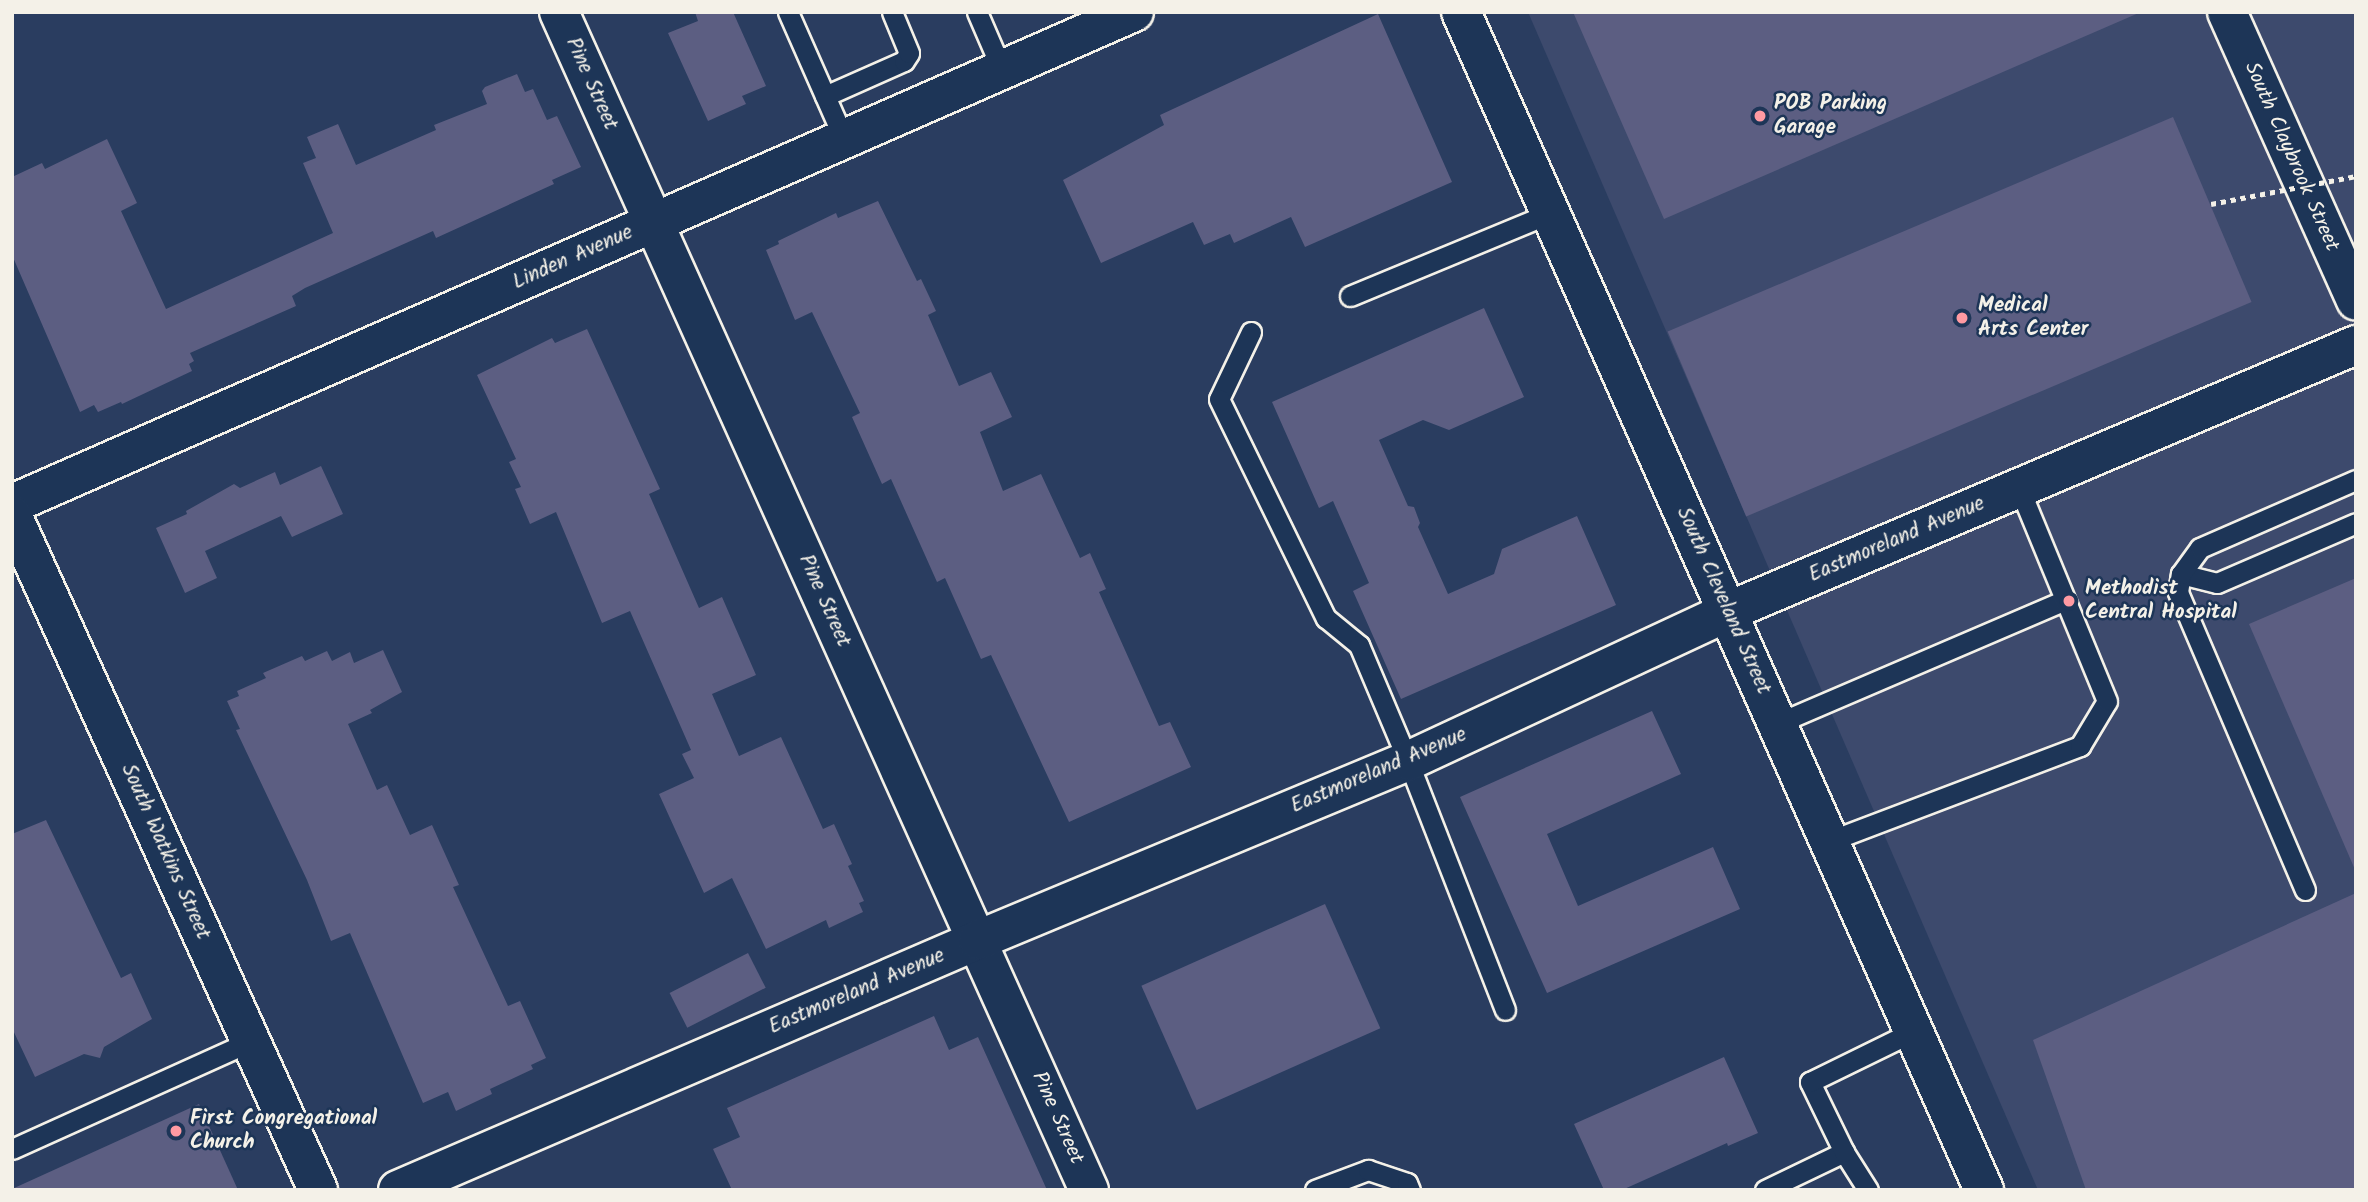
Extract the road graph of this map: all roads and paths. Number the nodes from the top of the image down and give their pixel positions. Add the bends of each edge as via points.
1 (559, 12) edge
2 (788, 12) edge
3 (892, 12) edge
4 (977, 12) edge
5 (1134, 12) edge
6 (1461, 12) edge
7 (2227, 12) edge
8 (1002, 70) junction
9 (824, 96) junction
10 (844, 139) junction
11 (2356, 176) edge
12 (2211, 204) dead end
13 (1548, 214) junction
14 (652, 223) junction
15 (1350, 296) dead end
16 (2356, 301) edge
17 (1251, 332) dead end
18 (2356, 345) edge
19 (2356, 480) edge
20 (2018, 488) junction
21 (12, 504) edge
22 (12, 515) edge
23 (2356, 523) edge
24 (2181, 574) junction
25 (2065, 600) junction
26 (1730, 611) junction
27 (1776, 724) junction
28 (1408, 761) junction
29 (1827, 842) junction
30 (2305, 890) dead end
31 (978, 940) junction
32 (1505, 1010) dead end
33 (1912, 1032) junction
34 (251, 1041) junction
35 (12, 1149) edge
36 (1844, 1152) junction
37 (1787, 1185) edge
38 (318, 1190) edge
39 (398, 1190) edge
40 (1089, 1190) edge
41 (1315, 1190) edge
42 (1410, 1190) edge
43 (1765, 1190) edge
44 (1868, 1190) edge
45 (1984, 1190) edge

1 - 14 street, Pine Street
2 - 9 lane
3 - 9 lane via 909,53 904,61
4 - 8 lane
5 - 8 street, Linden Avenue
6 - 13 street, South Cleveland Street
7 - 16 street, South Claybrook Street
8 - 10 street, Linden Avenue
9 - 10 lane
10 - 14 street, Linden Avenue
11 - 12 path, bridge
13 - 15 lane
13 - 26 street, South Cleveland Street
14 - 21 street, Linden Avenue
14 - 31 street, Pine Street
17 - 28 lane via 1219,399 1325,618 1359,645
18 - 20 street, Eastmoreland Avenue
19 - 24 lane via 2200,548
20 - 25 lane
20 - 26 street, Eastmoreland Avenue
22 - 34 street, South Watkins Street
23 - 24 lane via 2217,583
24 - 30 lane via 2178,592
25 - 27 lane
25 - 29 lane via 2107,701 2080,746
26 - 27 street, South Cleveland Street
26 - 28 street, Eastmoreland Avenue
27 - 29 street, South Cleveland Street
28 - 31 street, Eastmoreland Avenue
28 - 32 lane
29 - 33 street, South Cleveland Street
31 - 39 street, Eastmoreland Avenue
31 - 40 street, Pine Street
33 - 36 lane via 1810,1082
33 - 45 street, South Cleveland Street
34 - 35 lane
34 - 38 street, South Watkins Street
36 - 37 lane
36 - 44 lane
37 - 43 lane
41 - 42 lane via 1368,1170 1407,1183

